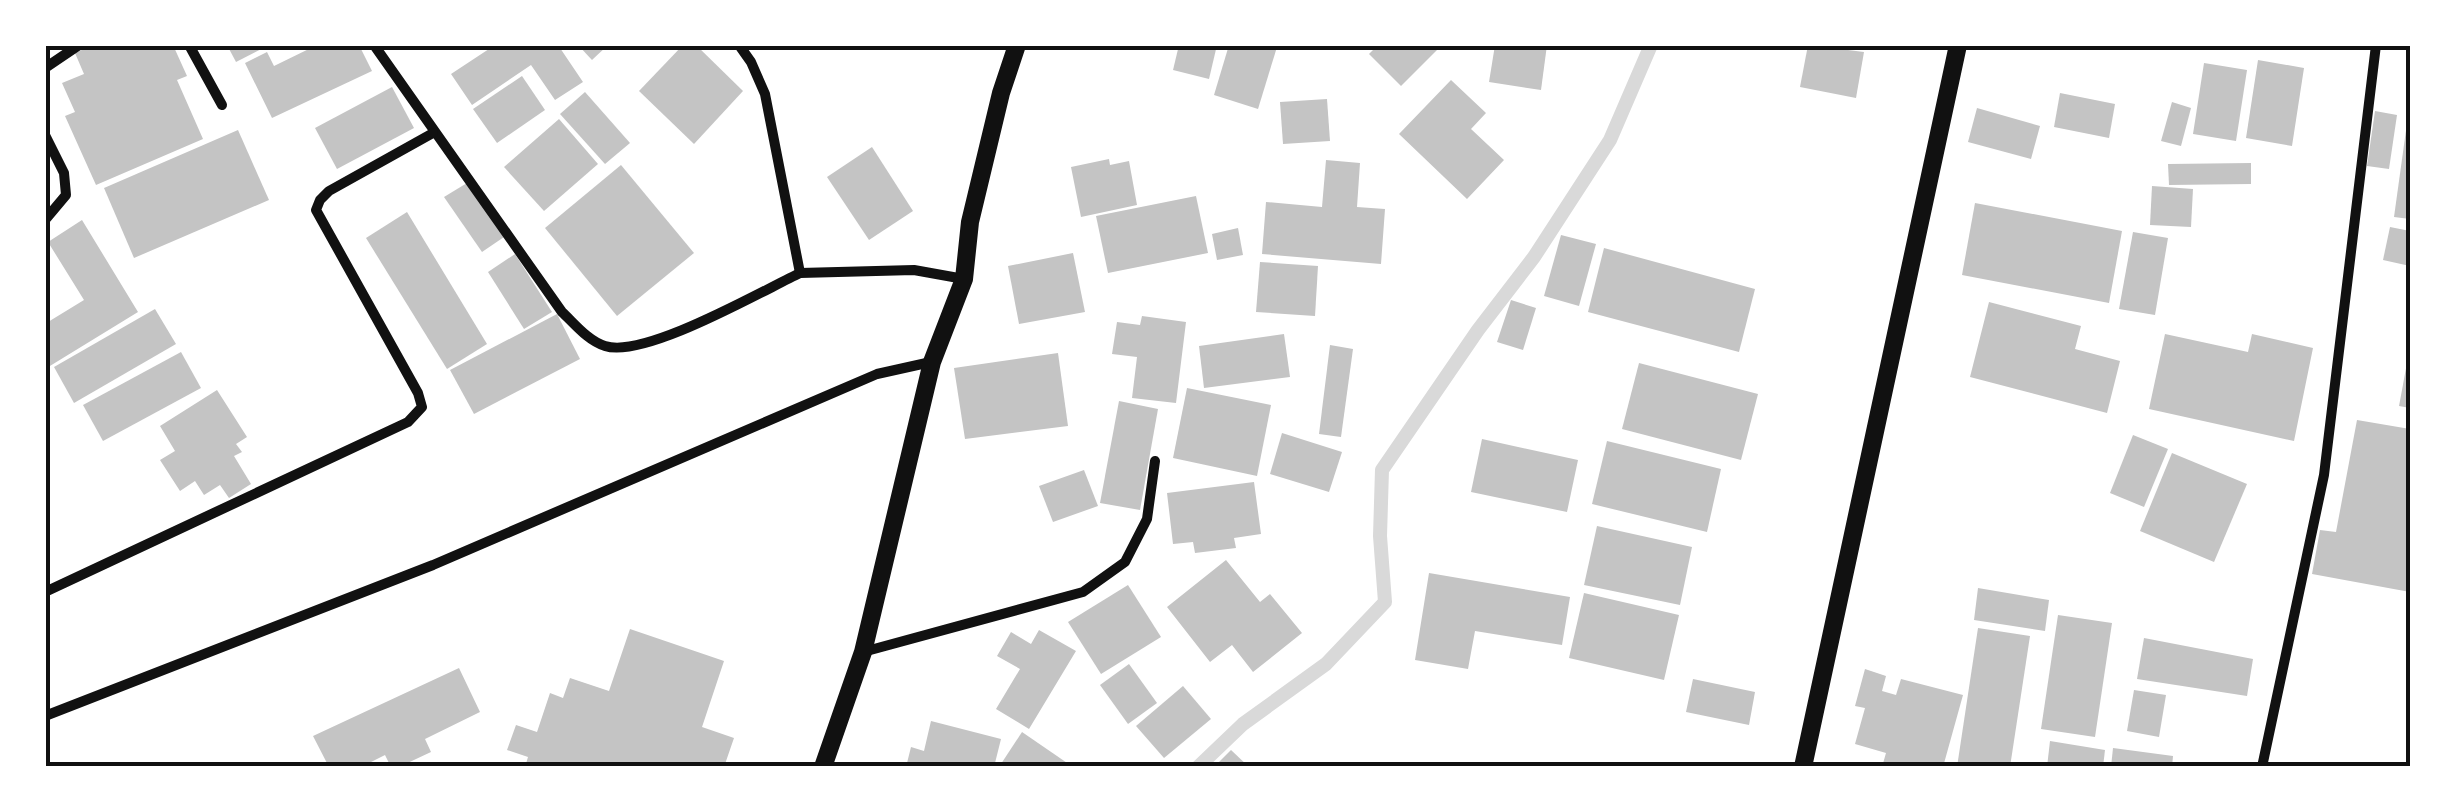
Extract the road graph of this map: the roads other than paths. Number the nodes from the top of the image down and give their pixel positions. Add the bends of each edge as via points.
1 (79, 45) edge
2 (189, 45) edge
3 (374, 45) edge
4 (740, 45) edge
5 (1017, 45) edge
6 (1958, 45) edge
7 (2376, 45) edge
8 (45, 68) edge
9 (222, 105) dead end
10 (433, 133) junction
11 (45, 136) edge
12 (45, 220) edge
13 (800, 273) junction
14 (964, 278) junction
15 (932, 362) junction
16 (1155, 461) dead end
17 (45, 592) edge
18 (863, 652) junction
19 (45, 716) edge
20 (824, 767) edge
21 (1802, 767) edge
22 (2262, 767) edge

1 - 8 street
2 - 9 street
3 - 10 street
4 - 13 street via 765,94
5 - 14 street via 970,222
6 - 21 street
7 - 22 street via 2324,476
10 - 13 street via 562,312 601,346 634,348
10 - 17 street via 329,191 316,210 422,407 408,422
11 - 12 street via 64,173 66,195
13 - 14 street via 914,270
14 - 15 street
15 - 18 street
15 - 19 street via 877,374 433,565
16 - 18 street via 1147,519 1125,562 1082,592
18 - 20 street

